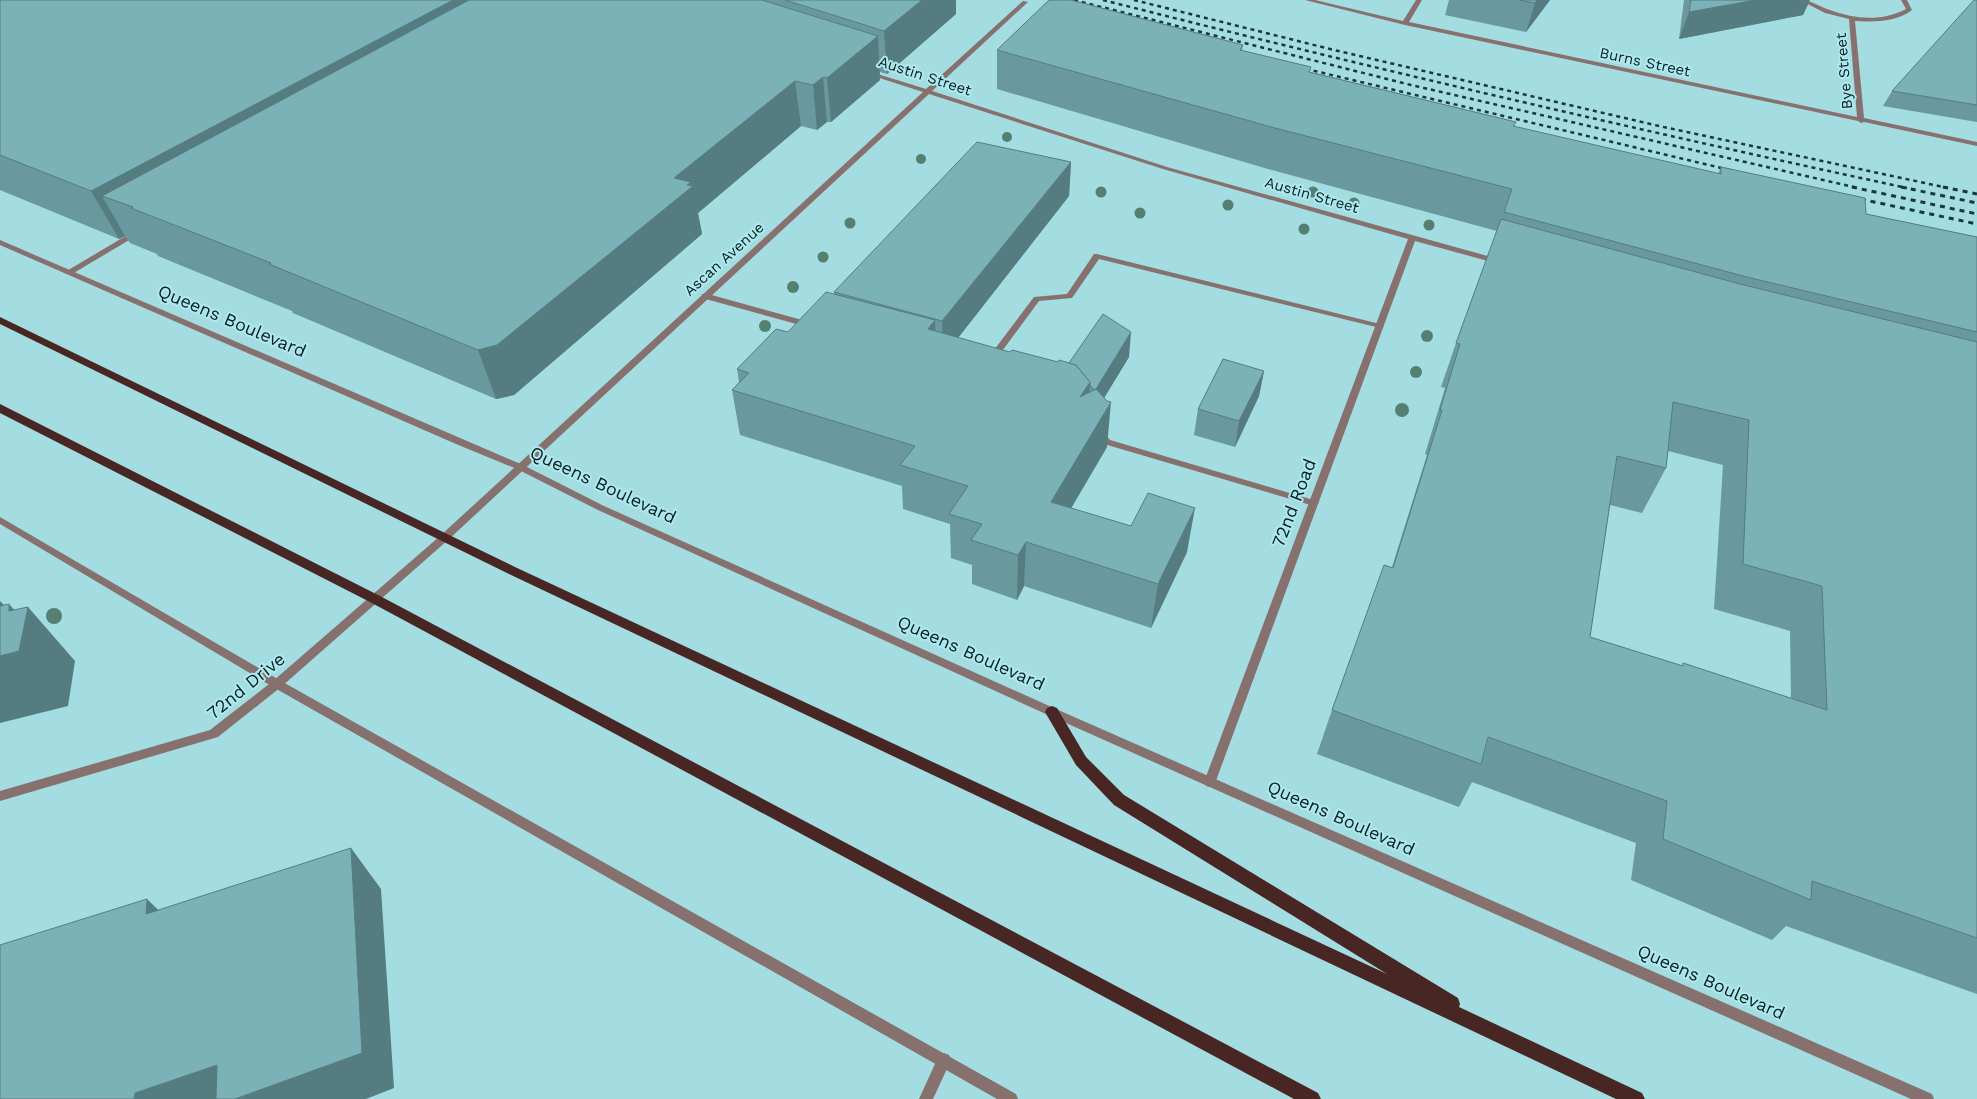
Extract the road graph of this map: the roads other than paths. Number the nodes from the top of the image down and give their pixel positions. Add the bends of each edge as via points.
1 (1308, 0) edge
2 (1419, 0) edge
3 (1803, 0) edge
4 (1904, 0) edge
5 (1025, 2) dead end
6 (1852, 18) junction
7 (1404, 23) junction
8 (863, 71) edge
9 (928, 92) junction
10 (1861, 121) junction
11 (1977, 144) edge
12 (144, 230) edge
13 (1412, 238) junction
14 (0, 242) edge
15 (1505, 263) edge
16 (69, 272) junction
17 (705, 296) junction
18 (0, 320) edge
19 (1380, 326) junction
20 (815, 327) edge
21 (988, 365) edge
22 (0, 408) edge
23 (1095, 428) edge
24 (520, 467) junction
25 (1314, 503) junction
26 (0, 520) edge
27 (444, 538) junction
28 (375, 599) junction
29 (277, 684) junction
30 (1052, 712) junction
31 (1210, 782) junction
32 (0, 796) edge
33 (1504, 1036) junction
34 (944, 1060) junction
35 (926, 1099) edge
36 (1011, 1099) edge
37 (1312, 1099) edge
38 (1636, 1099) edge
39 (1926, 1099) edge

1 - 7 street, Burns Street
2 - 7 street
3 - 6 street via 1830,13
4 - 6 street via 1909,10 1899,17 1878,20
5 - 9 street, Ascan Avenue
6 - 10 street, Bye Street
7 - 10 street, Burns Street
8 - 9 street, Austin Street
9 - 13 street, Austin Street via 1165,168
9 - 17 street, Ascan Avenue
10 - 11 street, Burns Street
12 - 16 street
13 - 15 street, Austin Street
13 - 19 street, 72nd Road
14 - 16 street, Queens Boulevard
16 - 24 street, Queens Boulevard
17 - 20 street
17 - 24 street, Ascan Avenue
18 - 27 main road
19 - 21 street via 1097,256 1069,296 1037,299
19 - 25 street, 72nd Road
22 - 28 main road
23 - 25 street via 1107,442
24 - 27 street, Ascan Avenue
24 - 30 street, Queens Boulevard via 601,508
25 - 31 street, 72nd Road
26 - 29 street
27 - 28 street, 72nd Drive
27 - 33 main road
28 - 29 street, 72nd Drive
28 - 37 main road
29 - 32 street, 72nd Drive via 214,734
29 - 34 street
30 - 31 street, Queens Boulevard
30 - 33 main road via 1081,761 1119,800
31 - 39 street, Queens Boulevard
33 - 38 main road
34 - 35 street
34 - 36 street

